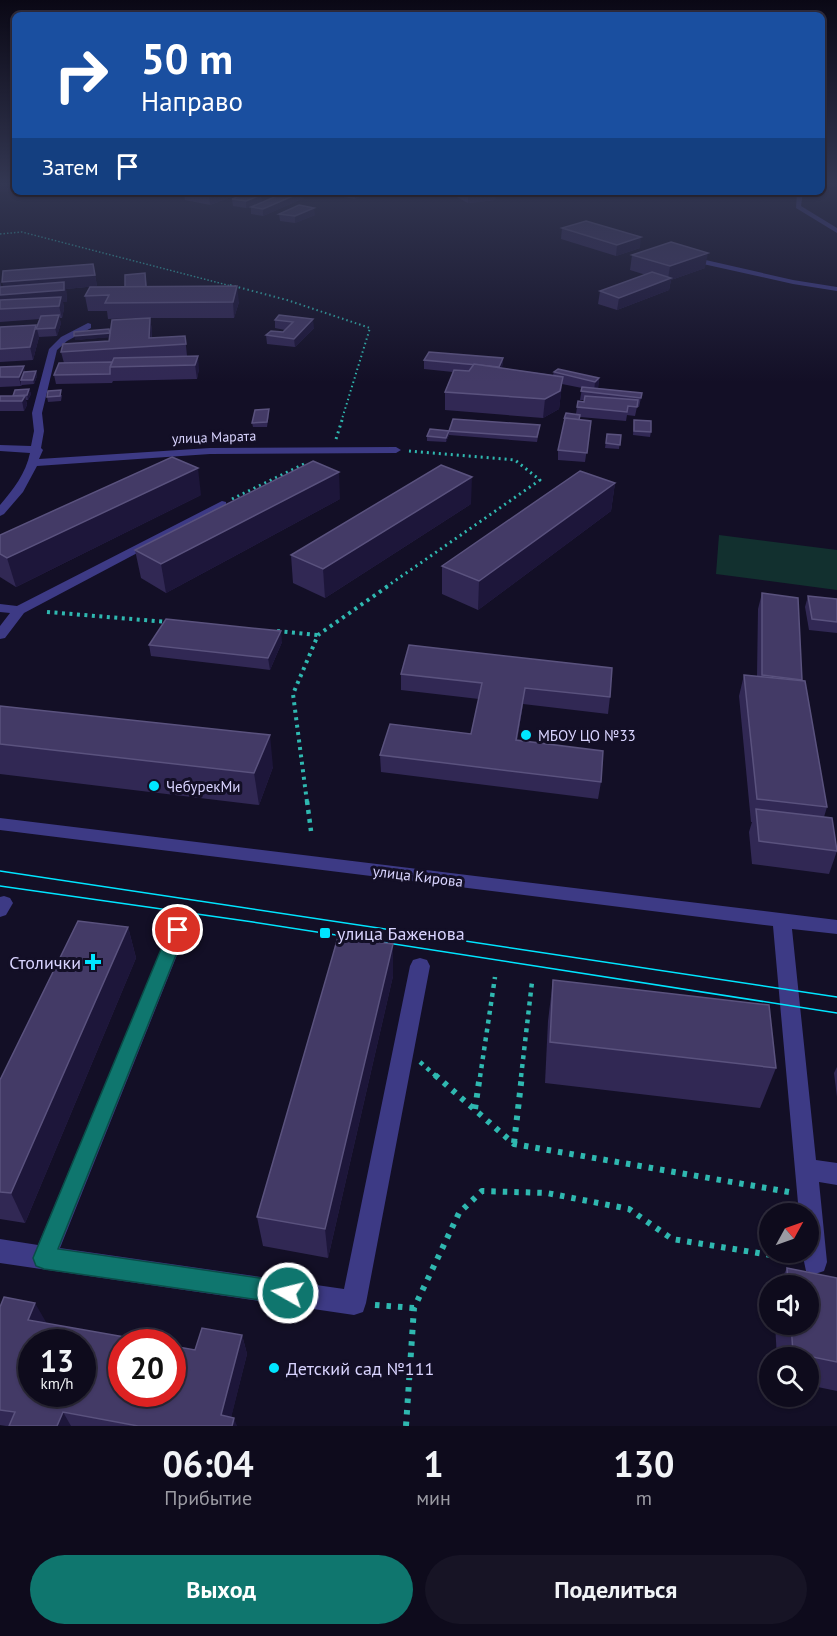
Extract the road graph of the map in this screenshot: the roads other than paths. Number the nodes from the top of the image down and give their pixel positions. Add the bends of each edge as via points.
1 (678, 255) edge
2 (837, 289) edge
3 (88, 326) dead end
4 (0, 448) edge
5 (38, 450) junction
6 (396, 450) road end
7 (33, 463) junction
8 (222, 504) edge
9 (0, 512) edge
10 (0, 608) edge
11 (19, 610) junction
12 (0, 635) edge
13 (0, 824) edge
14 (782, 920) junction
15 (837, 927) edge
16 (178, 930) dead end
17 (420, 966) dead end
18 (808, 1169) junction
19 (837, 1174) edge
20 (811, 1203) edge
21 (0, 1251) edge
22 (44, 1258) junction

1 - 2 street
3 - 5 street via 53,349 37,413
4 - 5 street
5 - 7 street
6 - 7 street, улица Марата via 210,451
7 - 9 street
8 - 11 street
10 - 11 street
11 - 12 street
13 - 14 street, улица Кирова
14 - 15 street, улица Кирова
14 - 18 street
16 - 22 street
17 - 22 street via 354,1303
18 - 19 street
18 - 20 street
21 - 22 street

